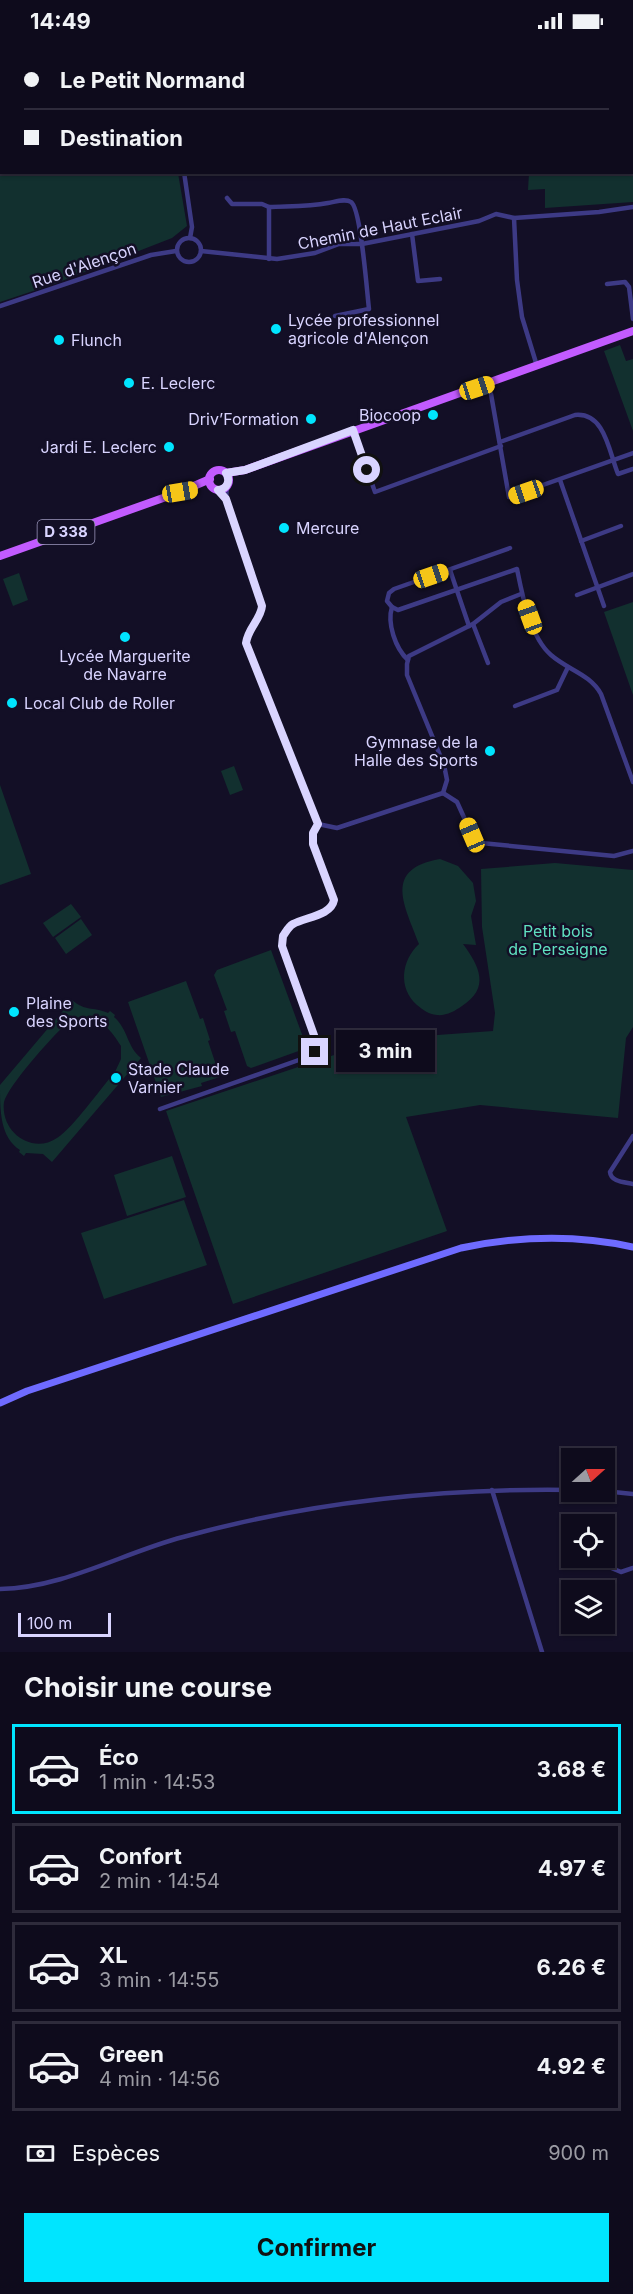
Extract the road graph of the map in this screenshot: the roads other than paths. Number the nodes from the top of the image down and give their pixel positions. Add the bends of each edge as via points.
1 (184, 174) edge
2 (227, 198) dead end
3 (268, 207) junction
4 (633, 207) edge
5 (514, 218) junction
6 (412, 234) junction
7 (190, 238) junction
8 (362, 244) junction
9 (176, 251) junction
10 (201, 251) junction
11 (269, 259) junction
12 (440, 279) dead end
13 (607, 284) dead end
14 (0, 306) edge
15 (335, 316) dead end
16 (633, 319) edge
17 (633, 331) edge
18 (537, 366) junction
19 (491, 394) dead end
20 (353, 430) junction
21 (501, 444) junction
22 (633, 453) edge
23 (612, 460) junction
24 (633, 469) edge
25 (227, 480) junction
26 (560, 480) junction
27 (213, 485) junction
28 (226, 499) junction
29 (621, 526) dead end
30 (581, 541) junction
31 (510, 548) dead end
32 (0, 556) edge
33 (450, 570) junction
34 (633, 574) edge
35 (597, 588) junction
36 (457, 590) junction
37 (521, 594) junction
38 (577, 595) dead end
39 (604, 606) dead end
40 (392, 607) junction
41 (471, 625) junction
42 (408, 660) junction
43 (488, 663) dead end
44 (568, 667) junction
45 (515, 706) dead end
46 (633, 782) edge
47 (443, 793) junction
48 (318, 824) junction
49 (633, 851) edge
50 (160, 1109) dead end
51 (633, 1136) edge
52 (633, 1184) edge
53 (633, 1247) edge
54 (0, 1403) edge
55 (492, 1490) junction
56 (561, 1490) edge
57 (615, 1492) edge
58 (633, 1494) edge
59 (611, 1568) edge
60 (633, 1568) edge
61 (0, 1589) edge
62 (542, 1652) edge

1 - 7 street
2 - 3 street via 232,204
3 - 8 street via 352,202
3 - 11 street
4 - 5 street, Chemin de Haut Eclair
5 - 6 street, Chemin de Haut Eclair via 496,214
5 - 18 street via 522,317
6 - 8 street, Chemin de Haut Eclair
6 - 12 street via 418,281
7 - 9 street via 180,241
7 - 10 street via 197,241
8 - 11 street, Chemin de Haut Eclair via 339,244 315,253
8 - 15 street via 369,309
9 - 10 street via 179,258 189,262
9 - 14 street, Rue d'Alençon via 150,255
10 - 11 street, Chemin de Haut Eclair
13 - 16 street via 625,282 629,287
17 - 18 main road
18 - 20 main road
19 - 21 street
20 - 21 street via 375,492
20 - 25 main road
21 - 23 street via 583,414 601,427
21 - 26 street via 508,498
22 - 23 street
23 - 24 street via 618,474
23 - 26 street
25 - 27 main road
25 - 27 main road via 221,471 214,472
25 - 28 street
26 - 30 street
27 - 28 street
27 - 32 main road, D 338 via 180,492
28 - 48 street via 262,606 246,643
29 - 30 street
30 - 35 street
31 - 33 street
33 - 36 street
33 - 40 street via 394,589 387,601
34 - 35 street
35 - 38 street
35 - 39 street
36 - 37 street via 517,569
36 - 40 street via 398,610
36 - 41 street
37 - 41 street via 501,602
37 - 44 street via 543,645
40 - 42 street via 389,617 400,653
41 - 42 street via 414,652
41 - 43 street
42 - 47 street via 407,675 444,765 447,780
44 - 45 street via 557,690
44 - 46 street via 595,683
47 - 48 street via 338,828
47 - 49 street via 457,802 472,835 481,843 614,856
48 - 50 street via 313,844 333,906 293,924 283,936 282,946 318,1048 310,1056
51 - 52 street via 610,1175
53 - 54 main road via 562,1237 520,1238 460,1248
55 - 56 street
55 - 61 street via 390,1497 256,1520 184,1536 43,1585
55 - 62 street
57 - 58 street
59 - 60 street via 621,1572

